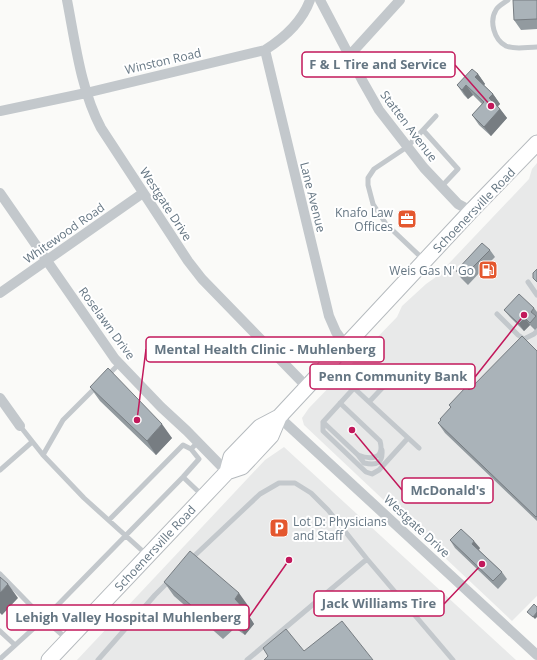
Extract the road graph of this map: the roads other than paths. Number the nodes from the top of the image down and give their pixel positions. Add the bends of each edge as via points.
1 (67, 0) edge
2 (310, 0) edge
3 (320, 0) edge
4 (400, 0) edge
5 (508, 0) edge
6 (537, 47) edge
7 (264, 50) junction
8 (349, 56) junction
9 (86, 93) junction
10 (0, 111) edge
11 (436, 116) dead end
12 (423, 130) junction
13 (537, 143) edge
14 (407, 147) junction
15 (441, 187) junction
16 (0, 193) edge
17 (144, 193) junction
18 (471, 211) junction
19 (47, 261) junction
20 (425, 261) junction
21 (528, 282) dead end
22 (0, 294) edge
23 (537, 295) edge
24 (497, 314) dead end
25 (537, 331) edge
26 (346, 346) junction
27 (119, 364) junction
28 (386, 384) dead end
29 (307, 387) junction
30 (0, 398) edge
31 (369, 402) junction
32 (340, 403) junction
33 (279, 417) junction
34 (323, 422) junction
35 (20, 426) joint
36 (408, 438) junction
37 (32, 442) junction
38 (194, 445) junction
39 (419, 448) dead end
40 (43, 455) junction
41 (0, 470) edge
42 (227, 472) junction
43 (183, 477) junction
44 (203, 497) junction
45 (109, 520) junction
46 (126, 535) junction
47 (148, 555) junction
48 (367, 559) junction
49 (187, 563) edge
50 (0, 574) edge
51 (177, 574) edge
52 (44, 618) junction
53 (0, 631) edge
54 (68, 640) junction
55 (15, 645) junction
56 (537, 655) edge
57 (0, 659) edge
58 (250, 659) edge
59 (49, 660) edge
60 (98, 660) edge
61 (453, 660) edge

1 - 9 street, Westgate Drive
2 - 7 street, Winston Road via 301,18 290,30
3 - 8 street, Statten Avenue
4 - 8 street
5 - 6 lane via 492,17 492,26 500,42 516,48
7 - 9 street, Winston Road
7 - 26 street, Lane Avenue via 329,316
8 - 14 street, Statten Avenue via 370,96
9 - 10 street, Winston Road
9 - 17 street, Westgate Drive via 101,128
11 - 12 lane
12 - 14 lane
12 - 15 lane via 458,169
13 - 18 main road, Schoenersville Road
14 - 15 street, Statten Avenue
14 - 20 lane via 374,169 368,178 368,185 373,204 386,224
15 - 18 street, Statten Avenue via 458,204
16 - 19 street, Roselawn Drive
17 - 19 street, Whitewood Road
17 - 29 street, Westgate Drive via 202,279
18 - 20 main road, Schoenersville Road
19 - 22 street, Whitewood Road
19 - 27 street, Roselawn Drive
20 - 26 main road, Schoenersville Road
21 - 23 lane
24 - 25 lane via 524,339
26 - 29 main road, Schoenersville Road
27 - 38 street, Roselawn Drive
27 - 40 lane via 63,420
28 - 31 lane
29 - 33 main road, Schoenersville Road
30 - 35 street
31 - 32 lane via 354,388
31 - 36 lane
32 - 34 lane
32 - 34 lane via 380,441 381,453 376,457 365,458 358,455
33 - 42 main road, Schoenersville Road via 260,427 231,457
33 - 56 street, Westgate Drive
34 - 36 lane via 323,431 369,473 376,472
35 - 37 lane
36 - 39 lane
37 - 40 lane
37 - 41 lane
38 - 42 street, Roselawn Drive
38 - 43 lane via 199,459
38 - 45 lane via 183,445
40 - 45 lane
42 - 44 main road, Schoenersville Road
43 - 44 lane
43 - 46 lane
44 - 47 main road, Schoenersville Road
45 - 46 lane
46 - 47 lane
46 - 52 lane
47 - 54 main road, Schoenersville Road
48 - 49 lane via 311,493 295,483 287,482 279,483 260,494
48 - 58 lane
48 - 61 lane
50 - 52 lane
51 - 60 lane
52 - 54 lane
52 - 55 lane
53 - 55 lane
54 - 59 main road, Schoenersville Road
55 - 57 lane

